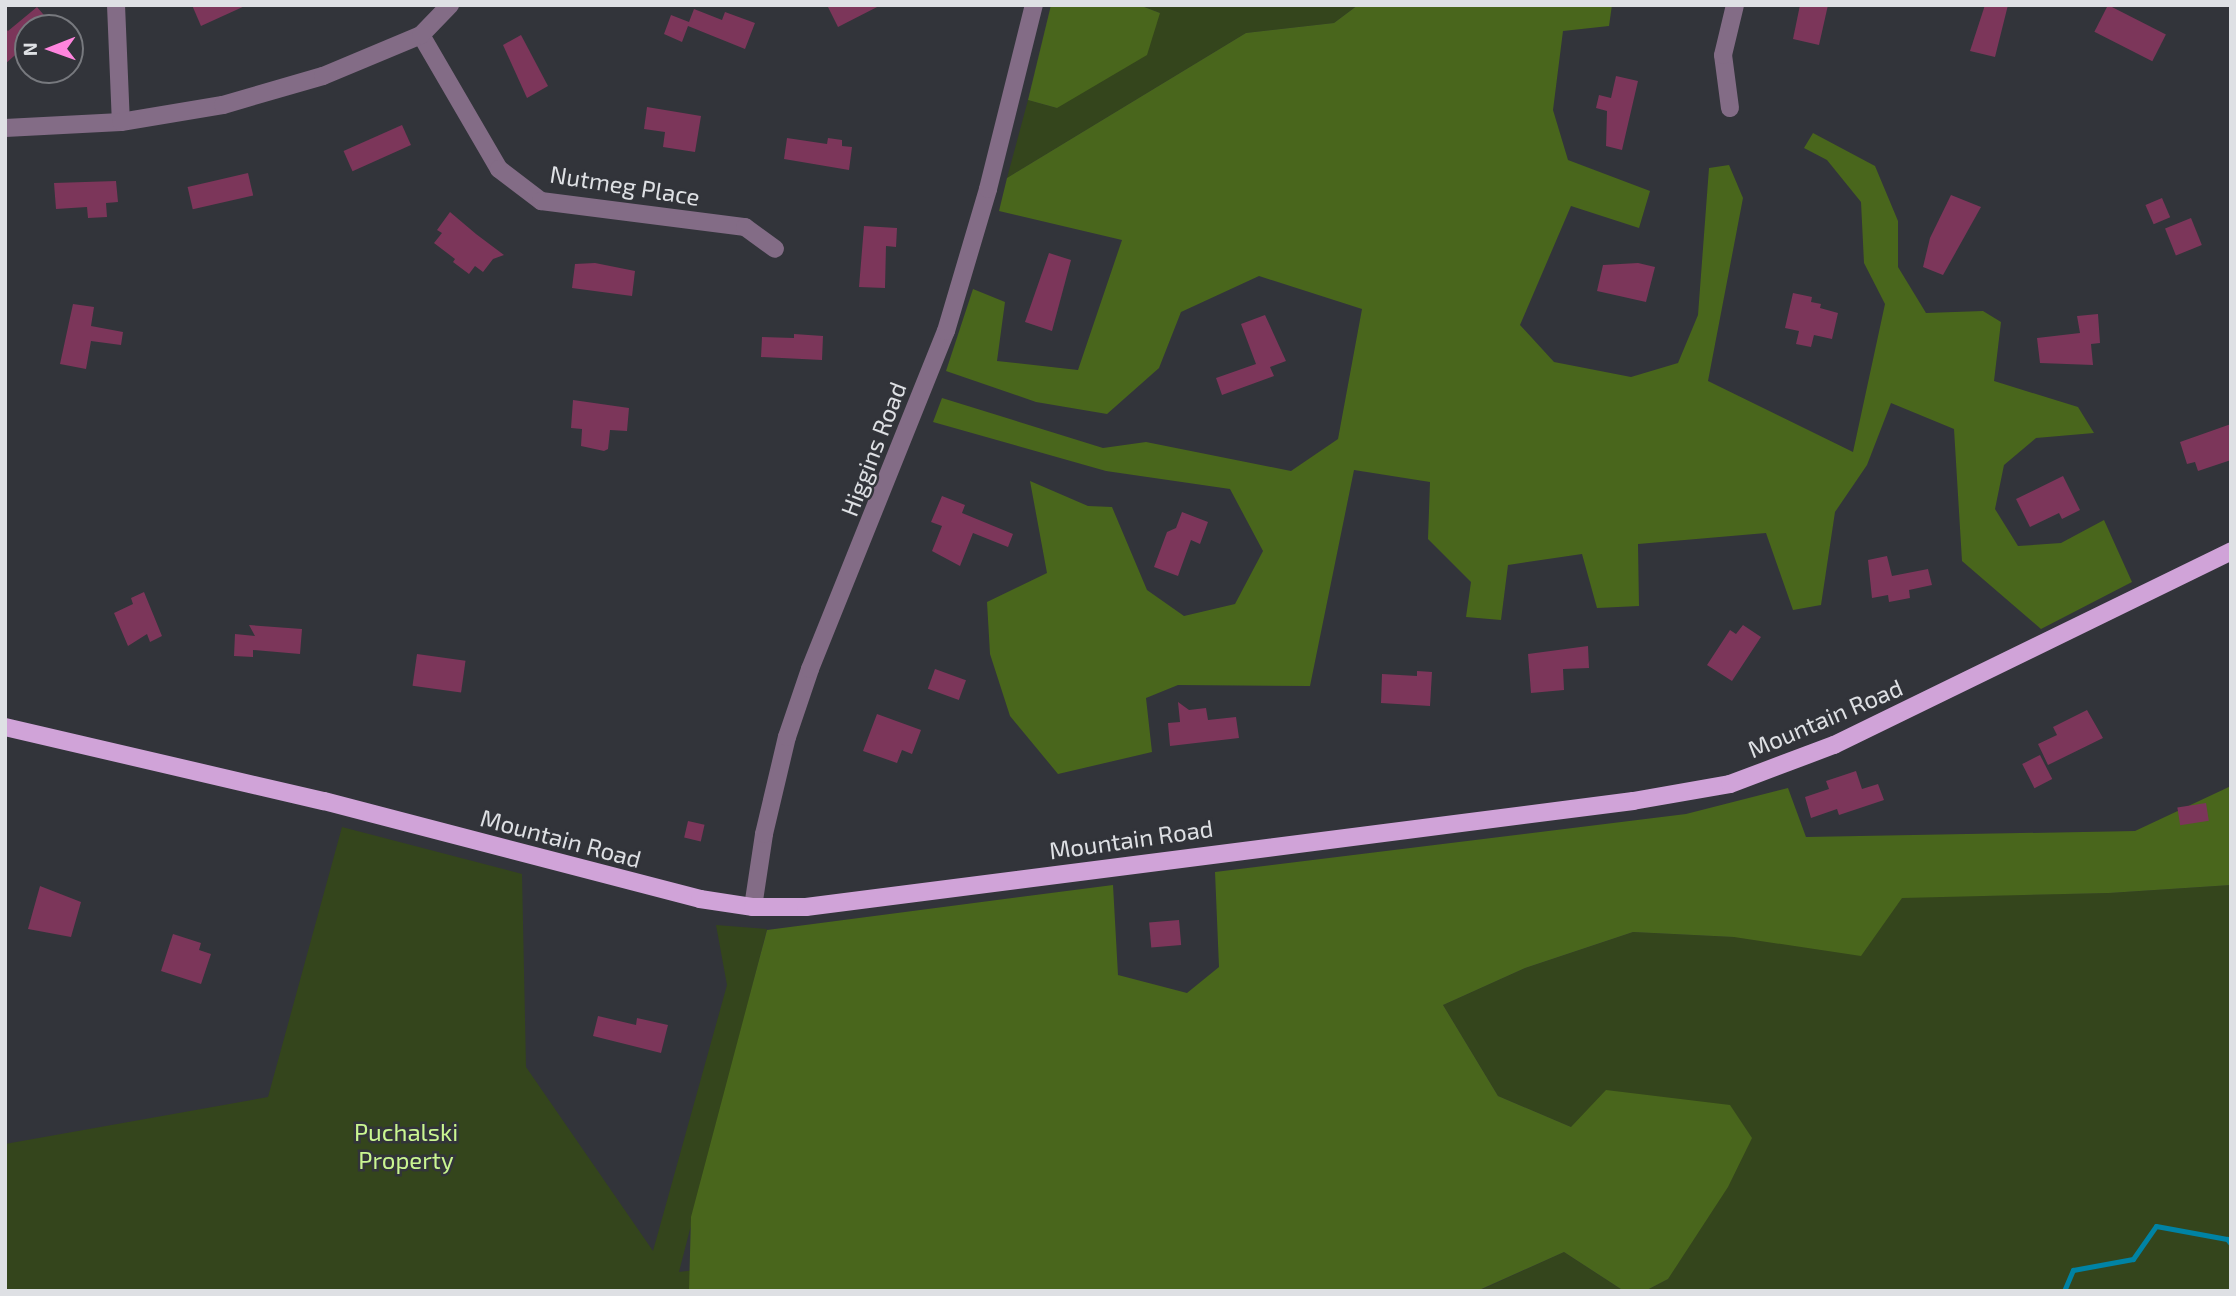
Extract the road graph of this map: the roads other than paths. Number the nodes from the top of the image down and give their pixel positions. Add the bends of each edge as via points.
1 (116, 5) edge
2 (450, 5) edge
3 (1034, 5) edge
4 (1735, 5) edge
5 (421, 34) junction
6 (1730, 108) dead end
7 (121, 122) junction
8 (5, 128) edge
9 (775, 250) dead end
10 (2231, 551) edge
11 (5, 727) edge
12 (753, 907) junction

1 - 7 street
2 - 5 street
3 - 12 street, Higgins Road via 988,190 946,331 787,737 764,834
4 - 6 street via 1723,55
5 - 7 street via 323,76 223,105
5 - 9 street, Nutmeg Place via 499,169 541,201 745,228
7 - 8 street
10 - 12 main road, Mountain Road via 1834,745 1730,784 1633,801 1287,842 882,899
11 - 12 main road, Mountain Road via 324,801 666,891

